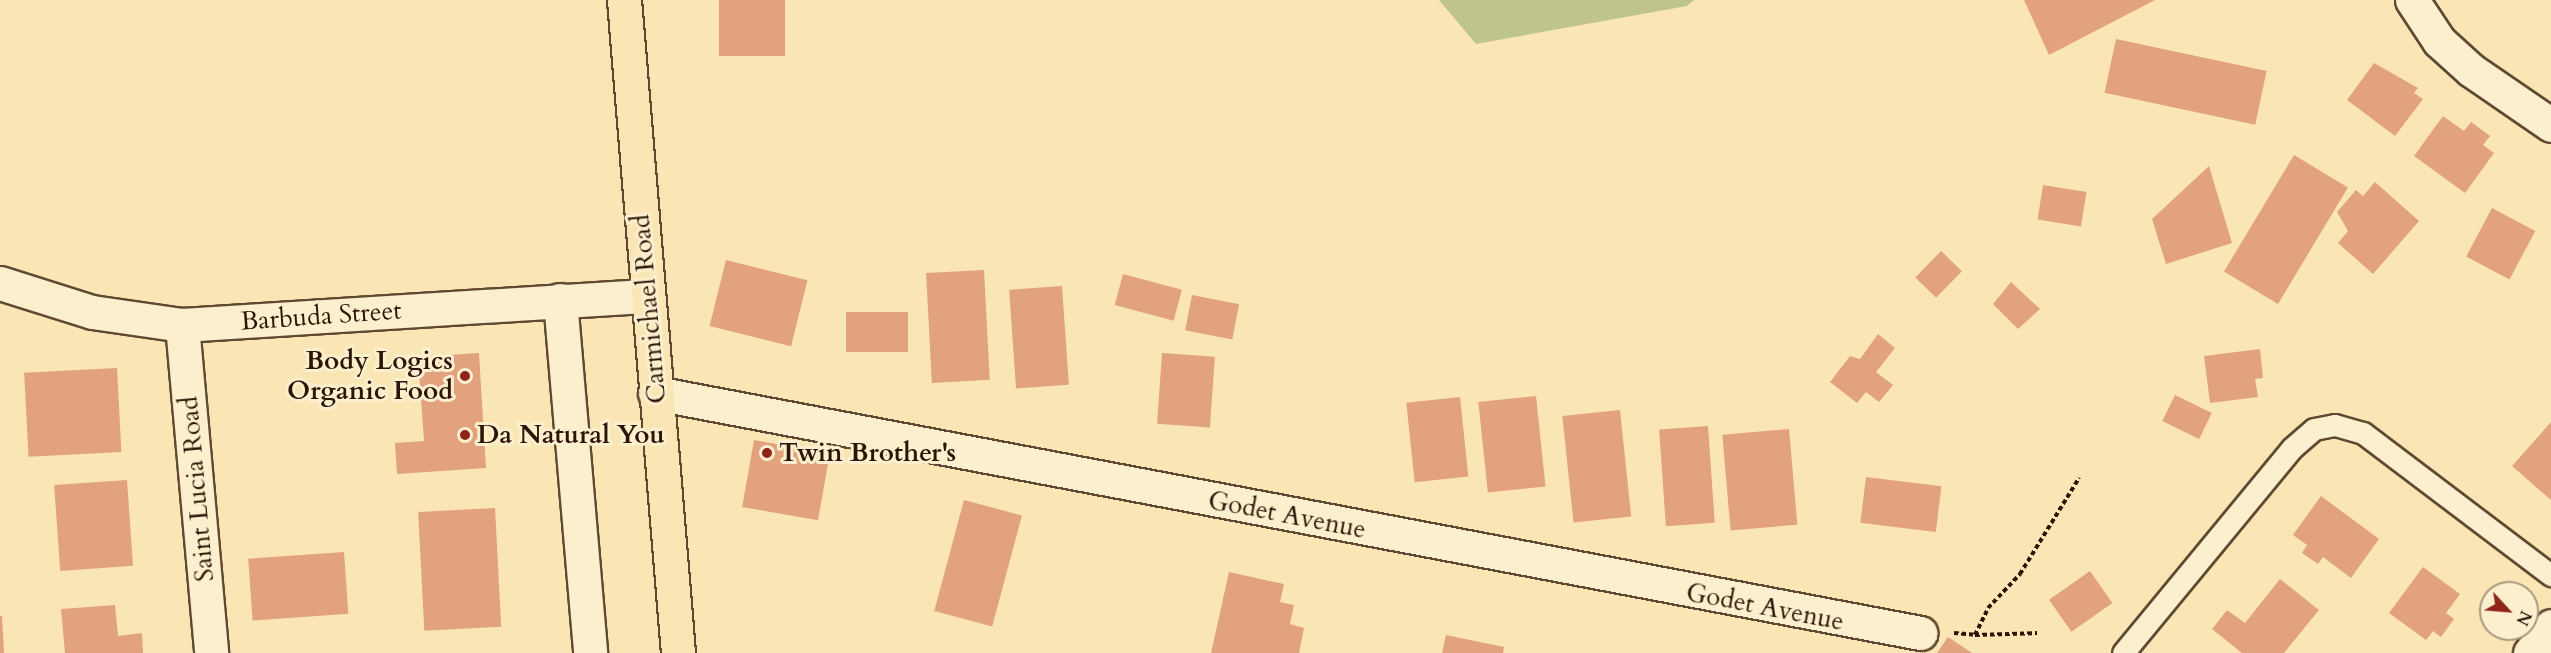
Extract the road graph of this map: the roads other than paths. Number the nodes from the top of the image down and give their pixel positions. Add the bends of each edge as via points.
1 (624, 0) edge
2 (2412, 0) edge
3 (2551, 125) edge
4 (0, 283) edge
5 (648, 296) junction
6 (560, 300) junction
7 (182, 326) junction
8 (655, 393) junction
9 (2551, 575) edge
10 (2551, 626) edge
11 (1920, 633) road end
12 (211, 653) edge
13 (590, 653) edge
14 (678, 653) edge
15 (2123, 653) edge
16 (2530, 653) edge

1 - 5 main road, Carmichael Road
2 - 3 street via 2439,41 2471,70
4 - 7 street, Barbuda Street via 92,312
5 - 6 street, Barbuda Street
5 - 8 main road, Carmichael Road
6 - 7 street, Barbuda Street
6 - 13 street
7 - 12 street, Saint Lucia Road
8 - 11 street, Godet Avenue
8 - 14 main road, Carmichael Road
9 - 15 lane via 2363,433 2335,425 2314,429 2292,448
10 - 16 street

